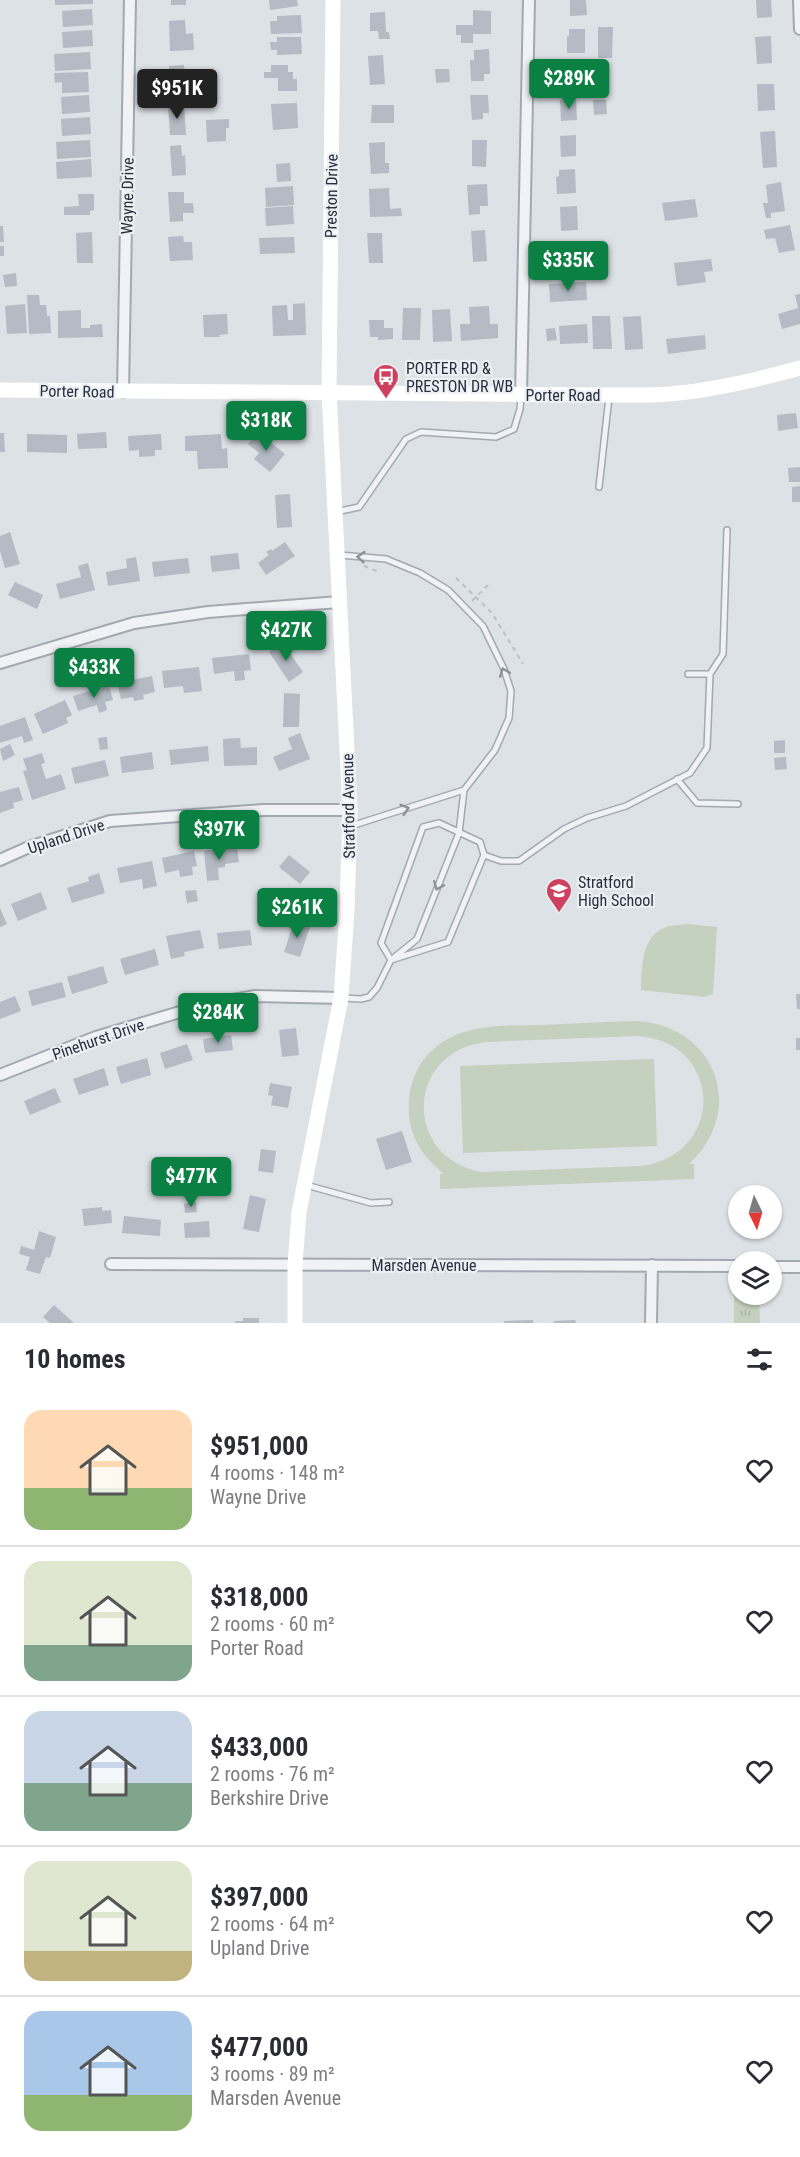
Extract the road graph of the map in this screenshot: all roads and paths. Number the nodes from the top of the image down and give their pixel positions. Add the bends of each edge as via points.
1 (130, 0) edge
2 (333, 0) edge
3 (529, 0) edge
4 (798, 0) edge
5 (800, 29) edge
6 (800, 368) edge
7 (0, 390) edge
8 (123, 392) junction
9 (329, 393) junction
10 (521, 395) junction
11 (609, 395) junction
12 (599, 487) dead end
13 (335, 512) junction
14 (727, 530) dead end
15 (337, 555) junction
16 (364, 566) dead end
17 (379, 572) dead end
18 (456, 578) dead end
19 (488, 585) dead end
20 (476, 597) junction
21 (339, 602) junction
22 (466, 608) junction
23 (0, 663) edge
24 (523, 664) dead end
25 (688, 674) dead end
26 (710, 674) junction
27 (677, 779) junction
28 (464, 790) junction
29 (738, 804) dead end
30 (350, 810) junction
31 (350, 826) junction
32 (459, 833) junction
33 (484, 855) junction
34 (0, 860) edge
35 (391, 960) junction
36 (341, 998) junction
37 (0, 1075) edge
38 (305, 1184) junction
39 (389, 1202) dead end
40 (111, 1264) dead end
41 (295, 1264) junction
42 (652, 1265) junction
43 (728, 1266) edge
44 (782, 1267) edge
45 (800, 1267) edge
46 (295, 1323) edge
47 (651, 1323) edge

1 - 8 street, Wayne Drive
2 - 9 street, Preston Drive
3 - 10 street
4 - 5 street
6 - 11 street, Porter Road via 755,381 677,394
7 - 8 street, Porter Road
8 - 9 street, Porter Road
9 - 10 street, Porter Road
9 - 13 street, Stratford Avenue
10 - 11 street, Porter Road
10 - 13 lane via 514,429 496,437 421,432 406,439 359,507
11 - 12 lane
13 - 15 street, Stratford Avenue
14 - 26 lane via 723,654
15 - 21 street, Stratford Avenue
22 -> 15 lane via 448,590 420,573 386,560
16 - 17 path
18 - 20 path
19 - 20 path
20 - 22 path
20 - 24 path via 492,613
21 - 23 street via 208,612 134,623
21 - 30 street, Stratford Avenue
28 -> 22 lane via 495,750 509,718 510,691 483,626
25 - 26 lane
26 - 27 lane via 707,748 690,773
27 - 29 lane via 697,803
27 - 33 lane via 626,807 564,829 519,861 501,861
31 -> 28 lane
28 - 32 lane
30 - 31 street, Stratford Avenue
30 - 34 street, Upland Drive via 263,810 110,821
31 - 36 street, Stratford Avenue
32 - 33 lane via 480,842
32 -> 35 lane via 417,939
32 - 35 lane via 439,824 423,827 381,943
33 - 35 lane via 448,942
35 - 36 lane via 369,997
36 - 37 street, Pinehurst Drive via 255,996 200,1006 96,1038
36 - 38 street, Stratford Avenue
38 - 39 lane via 371,1203
38 - 41 street, Stratford Avenue
40 - 41 street, Marsden Avenue
41 - 42 street, Marsden Avenue
41 - 46 street, Stratford Avenue
42 - 43 street, Marsden Avenue
42 - 47 street
44 - 45 street

